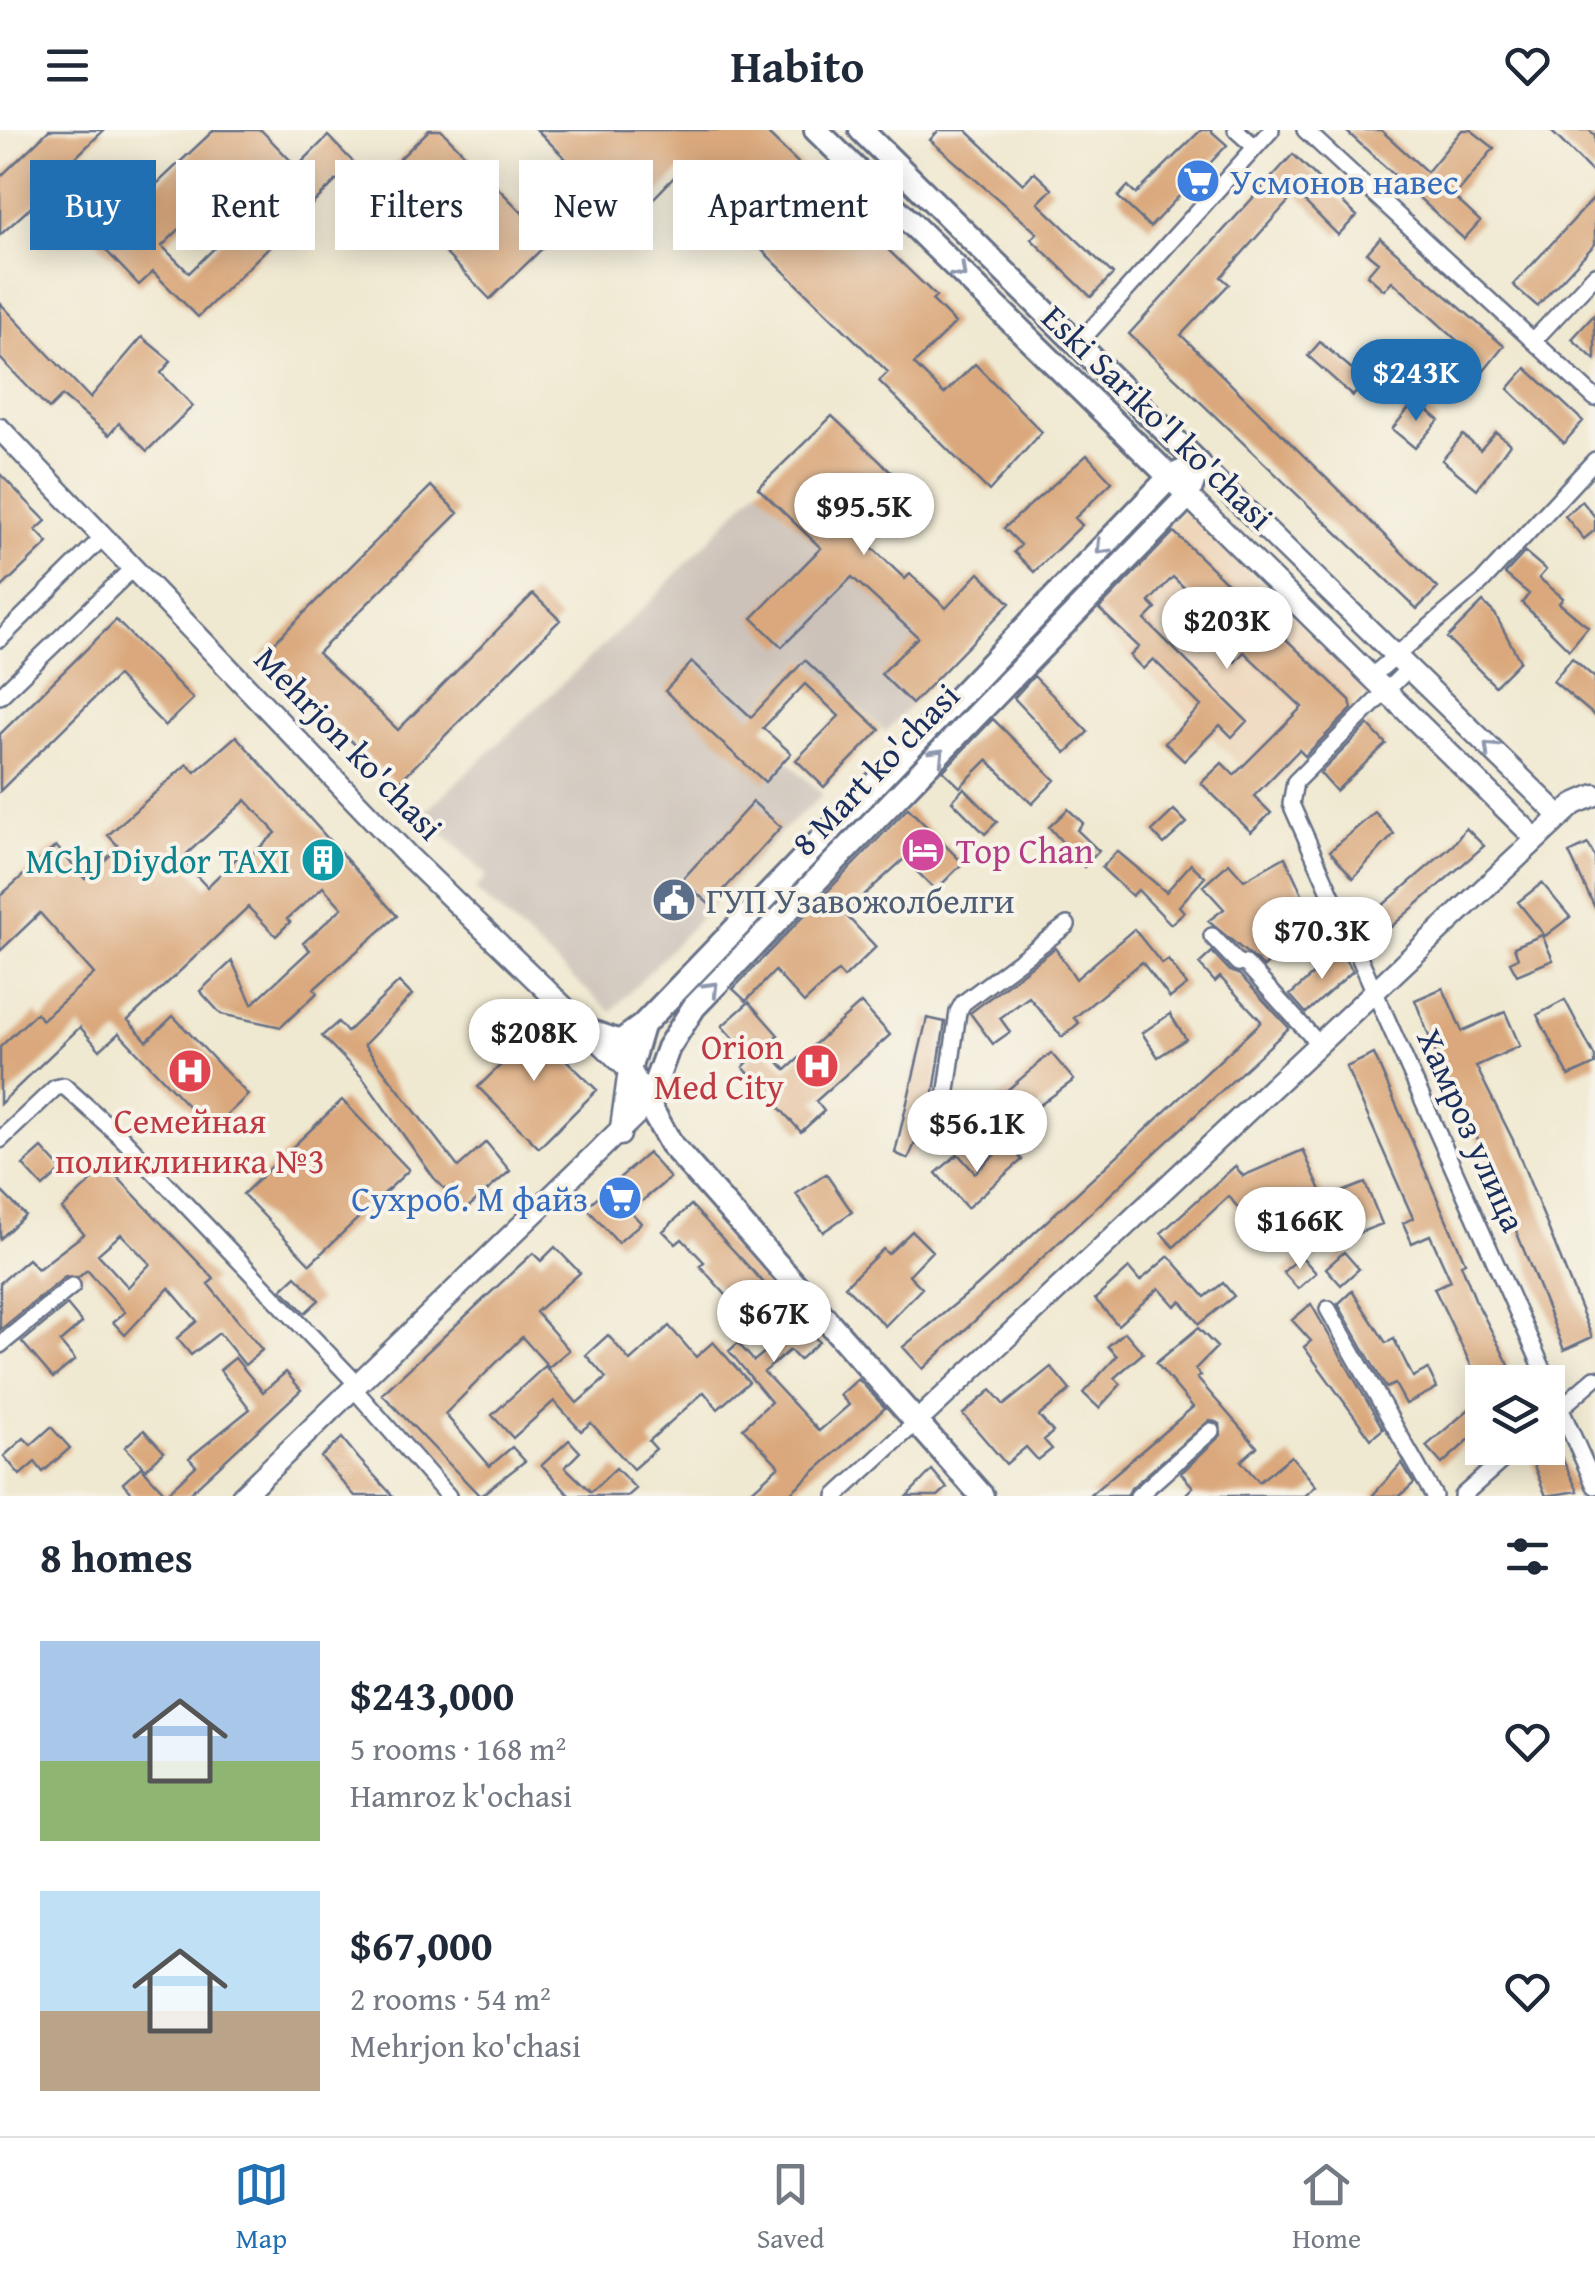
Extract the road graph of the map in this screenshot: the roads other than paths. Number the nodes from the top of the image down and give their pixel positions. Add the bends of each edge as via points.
1 (816, 130) edge
2 (861, 130) edge
3 (1236, 130) edge
4 (1271, 130) edge
5 (1305, 130) edge
6 (1255, 147) junction
7 (1595, 275) edge
8 (1533, 341) junction
9 (1077, 345) junction
10 (1595, 398) edge
11 (0, 429) edge
12 (1595, 460) edge
13 (1199, 464) junction
14 (1170, 478) junction
15 (1188, 496) junction
16 (102, 537) junction
17 (132, 568) junction
18 (0, 639) edge
19 (1402, 662) junction
20 (1378, 683) junction
21 (0, 696) edge
22 (1595, 795) edge
23 (1560, 816) junction
24 (1536, 839) junction
25 (1067, 926) dead end
26 (1212, 936) dead end
27 (1376, 988) junction
28 (642, 1026) junction
29 (591, 1032) junction
30 (1317, 1042) junction
31 (629, 1070) junction
32 (648, 1103) junction
33 (944, 1112) dead end
34 (620, 1136) junction
35 (0, 1140) edge
36 (671, 1144) junction
37 (72, 1286) dead end
38 (1328, 1309) dead end
39 (0, 1345) edge
40 (1544, 1365) edge
41 (1595, 1378) edge
42 (356, 1387) junction
43 (1565, 1403) edge
44 (1565, 1413) edge
45 (921, 1417) junction
46 (1211, 1431) dead end
47 (1497, 1465) edge
48 (1595, 1486) edge
49 (969, 1492) edge
50 (242, 1496) edge
51 (448, 1496) edge
52 (836, 1496) edge
53 (999, 1496) edge
54 (1138, 1496) edge
55 (1434, 1496) edge
56 (1462, 1496) edge

1 -> 14 main road, Eski Sariko'l ko'chasi
2 - 9 main road, Eski Sariko'l ko'chasi
3 - 6 street
4 - 6 street
5 - 8 street
6 - 9 street
7 - 8 street
8 - 10 street
9 - 13 main road, Eski Sariko'l ko'chasi
11 - 16 street, Mehrjon ko'chasi
12 - 19 street
13 - 14 main road
13 - 15 main road, 8 Mart ko'chasi
13 - 19 street, Eski Sariko'l ko'chasi
14 - 15 main road, Eski Sariko'l ko'chasi
14 -> 28 main road, 8 Mart ko'chasi
15 - 20 street, Eski Sariko'l ko'chasi
32 -> 15 main road, 8 Mart ko'chasi via 668,1048 694,1007
16 - 17 street, Mehrjon ko'chasi
16 - 18 street
17 - 21 street
17 - 29 street, Mehrjon ko'chasi via 408,856
19 - 20 street
23 -> 19 street, Eski Sariko'l ko'chasi
20 - 24 street, Eski Sariko'l ko'chasi
20 - 27 street, Хамроз улица via 1290,793
22 - 23 street
23 - 24 street
24 - 27 street
25 - 33 street via 963,1003
26 - 30 street via 1262,979
27 - 30 street
27 - 40 street, Хамроз улица
28 - 29 main road via 620,1042
28 - 31 main road, 8 Mart ko'chasi
29 - 31 street, Mehrjon ko'chasi
30 - 45 street
31 - 32 main road, Mehrjon ko'chasi
31 - 34 street, 8 Mart ko'chasi
32 - 34 street, 8 Mart ko'chasi
32 - 36 main road, Mehrjon ko'chasi
32 - 45 main road, Mehrjon ko'chasi via 673,1124
34 - 36 street via 648,1132
34 - 42 street, 8 Mart ko'chasi
35 - 42 street via 64,1086 122,1138
36 - 45 main road, Mehrjon ko'chasi
37 - 39 street
38 - 55 street
41 - 43 street
42 - 50 street, 8 Mart ko'chasi
42 - 51 street
44 - 48 street, Хамроз улица
45 - 49 main road, Mehrjon ko'chasi
45 - 52 street
45 - 53 main road, Mehrjon ko'chasi
46 - 54 street
47 - 56 street

